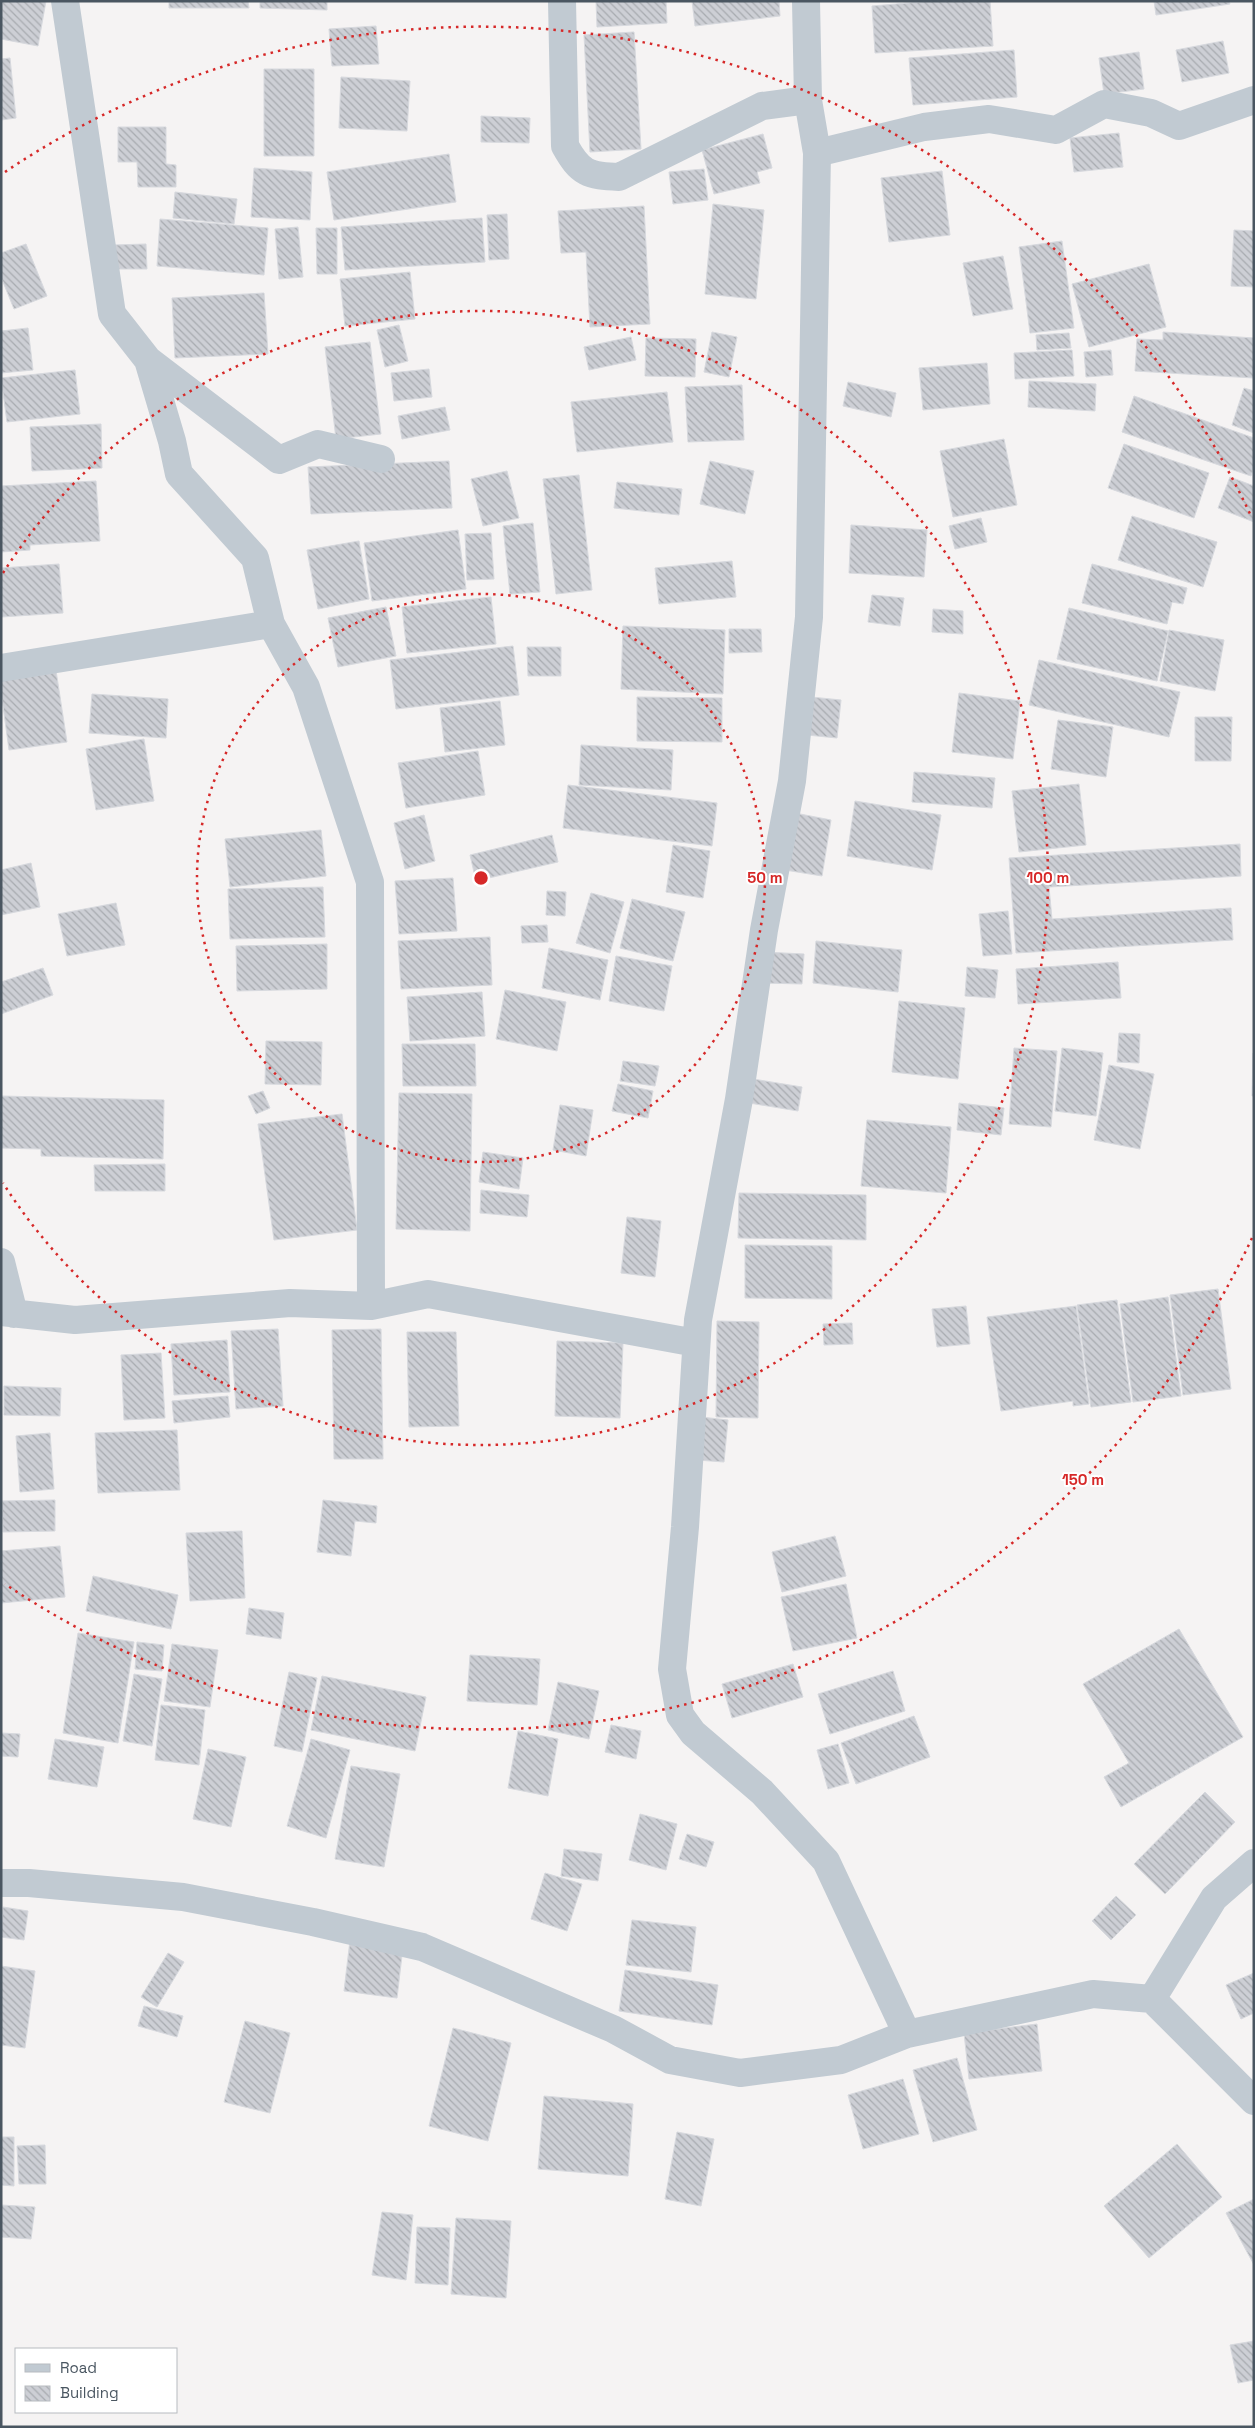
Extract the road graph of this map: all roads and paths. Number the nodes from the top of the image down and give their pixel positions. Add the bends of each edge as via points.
1 (65, 1) edge
2 (562, 1) edge
3 (806, 1) edge
4 (808, 100) junction
5 (1254, 100) edge
6 (817, 153) junction
7 (148, 360) junction
8 (381, 459) dead end
9 (271, 624) junction
10 (1, 668) edge
11 (1, 1262) edge
12 (371, 1306) junction
13 (8, 1313) edge
14 (697, 1332) junction
15 (1254, 1863) edge
16 (1, 1883) edge
17 (1152, 1999) junction
18 (907, 2034) junction
19 (1254, 2100) edge

1 - 7 street via 112,314
2 - 4 street via 565,146 574,162 594,176 619,177 762,106
3 - 4 street
4 - 6 street
5 - 6 street via 1178,126 1151,113 1104,104 1056,130 989,119 924,127
6 - 14 street via 809,617 794,762
7 - 8 street via 279,460 318,444
7 - 9 street via 179,474 255,558
9 - 10 street
9 - 12 street via 306,686 370,882
11 - 13 street
12 - 13 street via 290,1303 76,1320
12 - 14 street via 428,1294 665,1338
14 - 18 street via 672,1669 680,1715 694,1734 762,1792 826,1862
15 - 17 street via 1214,1898
16 - 18 street via 183,1897 422,1947 613,2029 670,2060 740,2073 841,2060
17 - 18 street via 1093,1994
17 - 19 street

